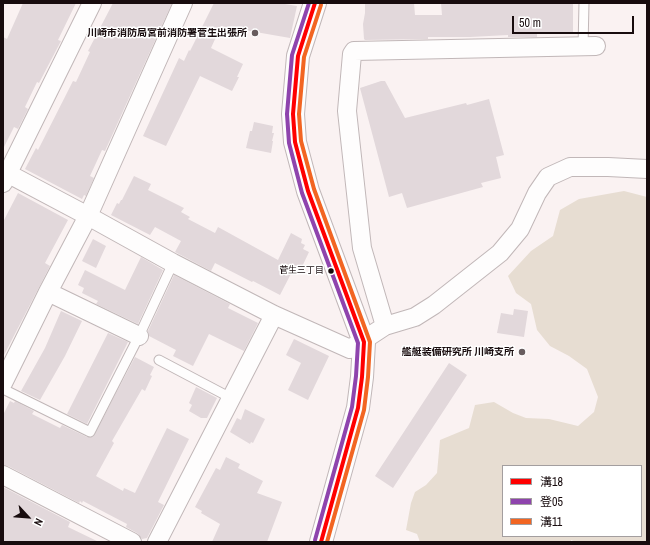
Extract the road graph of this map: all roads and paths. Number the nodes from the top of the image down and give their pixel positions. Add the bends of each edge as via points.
1 (92, 3) edge
2 (183, 3) edge
3 (315, 3) edge
4 (584, 3) edge
5 (590, 46) joint
6 (647, 169) edge
7 (5, 176) edge
8 (88, 216) junction
9 (173, 263) junction
10 (48, 292) junction
11 (274, 315) junction
12 (385, 326) junction
13 (139, 336) junction
14 (364, 342) junction
15 (159, 360) dead end
16 (3, 382) edge
17 (3, 389) edge
18 (231, 398) junction
19 (3, 475) edge
20 (132, 542) edge
21 (157, 542) edge
22 (321, 542) edge

1 - 7 street
2 - 8 street
3 - 14 street via 298,56 293,114 295,142 308,191
4 - 5 lane
5 - 12 street via 354,51 348,111 362,248
6 - 12 street via 570,167 548,177 536,194 520,229 500,253 434,305 415,317
7 - 8 street
8 - 9 street
8 - 10 street
9 - 11 street
9 - 13 lane
10 - 13 street
10 - 16 street
11 - 14 street via 349,349
11 - 18 street
12 - 14 street
13 - 17 lane via 90,432
14 - 22 street via 358,408
15 - 18 lane
18 - 21 street
19 - 20 street

